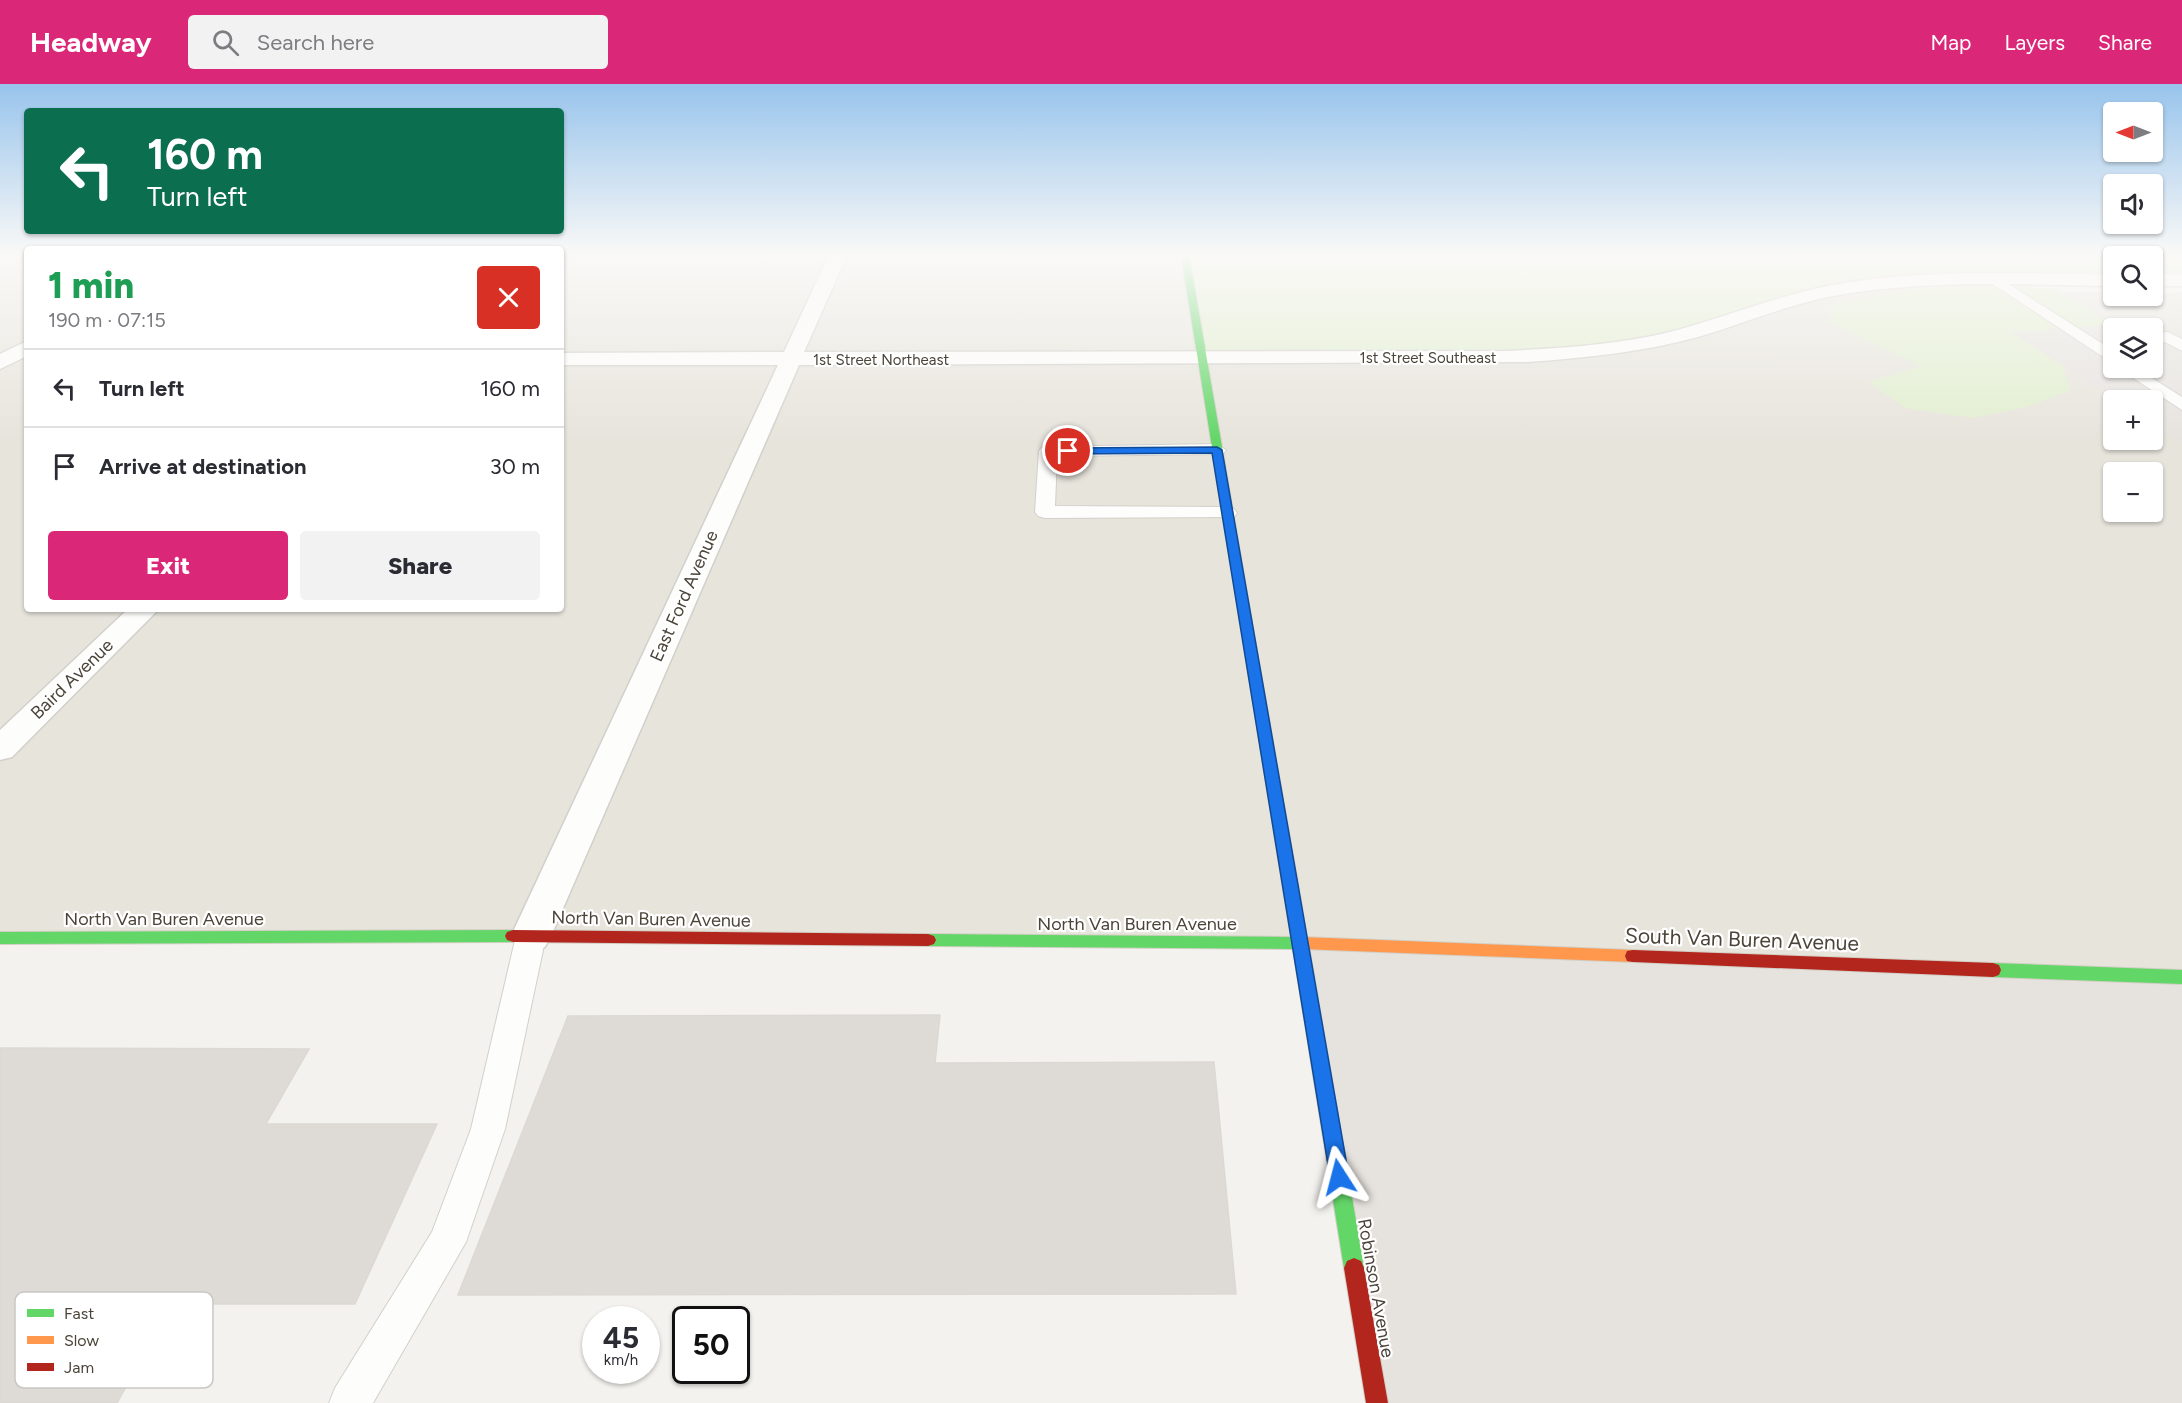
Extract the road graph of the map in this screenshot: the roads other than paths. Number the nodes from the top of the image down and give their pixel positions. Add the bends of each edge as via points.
1 (810, 317) edge
2 (1194, 317) edge
3 (1743, 317) edge
4 (2050, 317) edge
5 (2082, 338) junction
6 (2103, 338) edge
7 (2163, 338) edge
8 (2182, 346) edge
9 (24, 349) edge
10 (2103, 352) edge
11 (564, 359) edge
12 (24, 360) edge
13 (791, 360) junction
14 (1201, 360) junction
15 (2, 361) edge
16 (2141, 378) edge
17 (2182, 405) edge
18 (1217, 450) junction
19 (1227, 513) junction
20 (142, 612) edge
21 (0, 749) edge
22 (531, 936) junction
23 (0, 938) edge
24 (1301, 943) junction
25 (2182, 977) edge
26 (350, 1403) edge
27 (1377, 1403) edge

1 - 13 street, East Ford Avenue
2 - 14 main road, Robinson Avenue
3 - 14 street, 1st Street Southeast via 1668,338 1557,354
4 - 5 lane
5 - 6 lane
5 - 10 lane
7 - 8 lane
9 - 15 street
11 - 13 street, 1st Street Northeast
12 - 15 street
13 - 14 street, 1st Street Northeast
13 - 22 street, East Ford Avenue
14 - 18 main road, Robinson Avenue
16 - 17 lane
18 - 19 main road, Robinson Avenue
18 - 19 lane via 1048,451 1045,512
19 - 24 main road, Robinson Avenue
20 - 21 street, Baird Avenue
22 - 23 main road, North Van Buren Avenue
22 - 24 main road, North Van Buren Avenue
22 - 26 lane via 488,1129 447,1242
24 - 25 main road, South Van Buren Avenue
24 - 27 main road, Robinson Avenue

